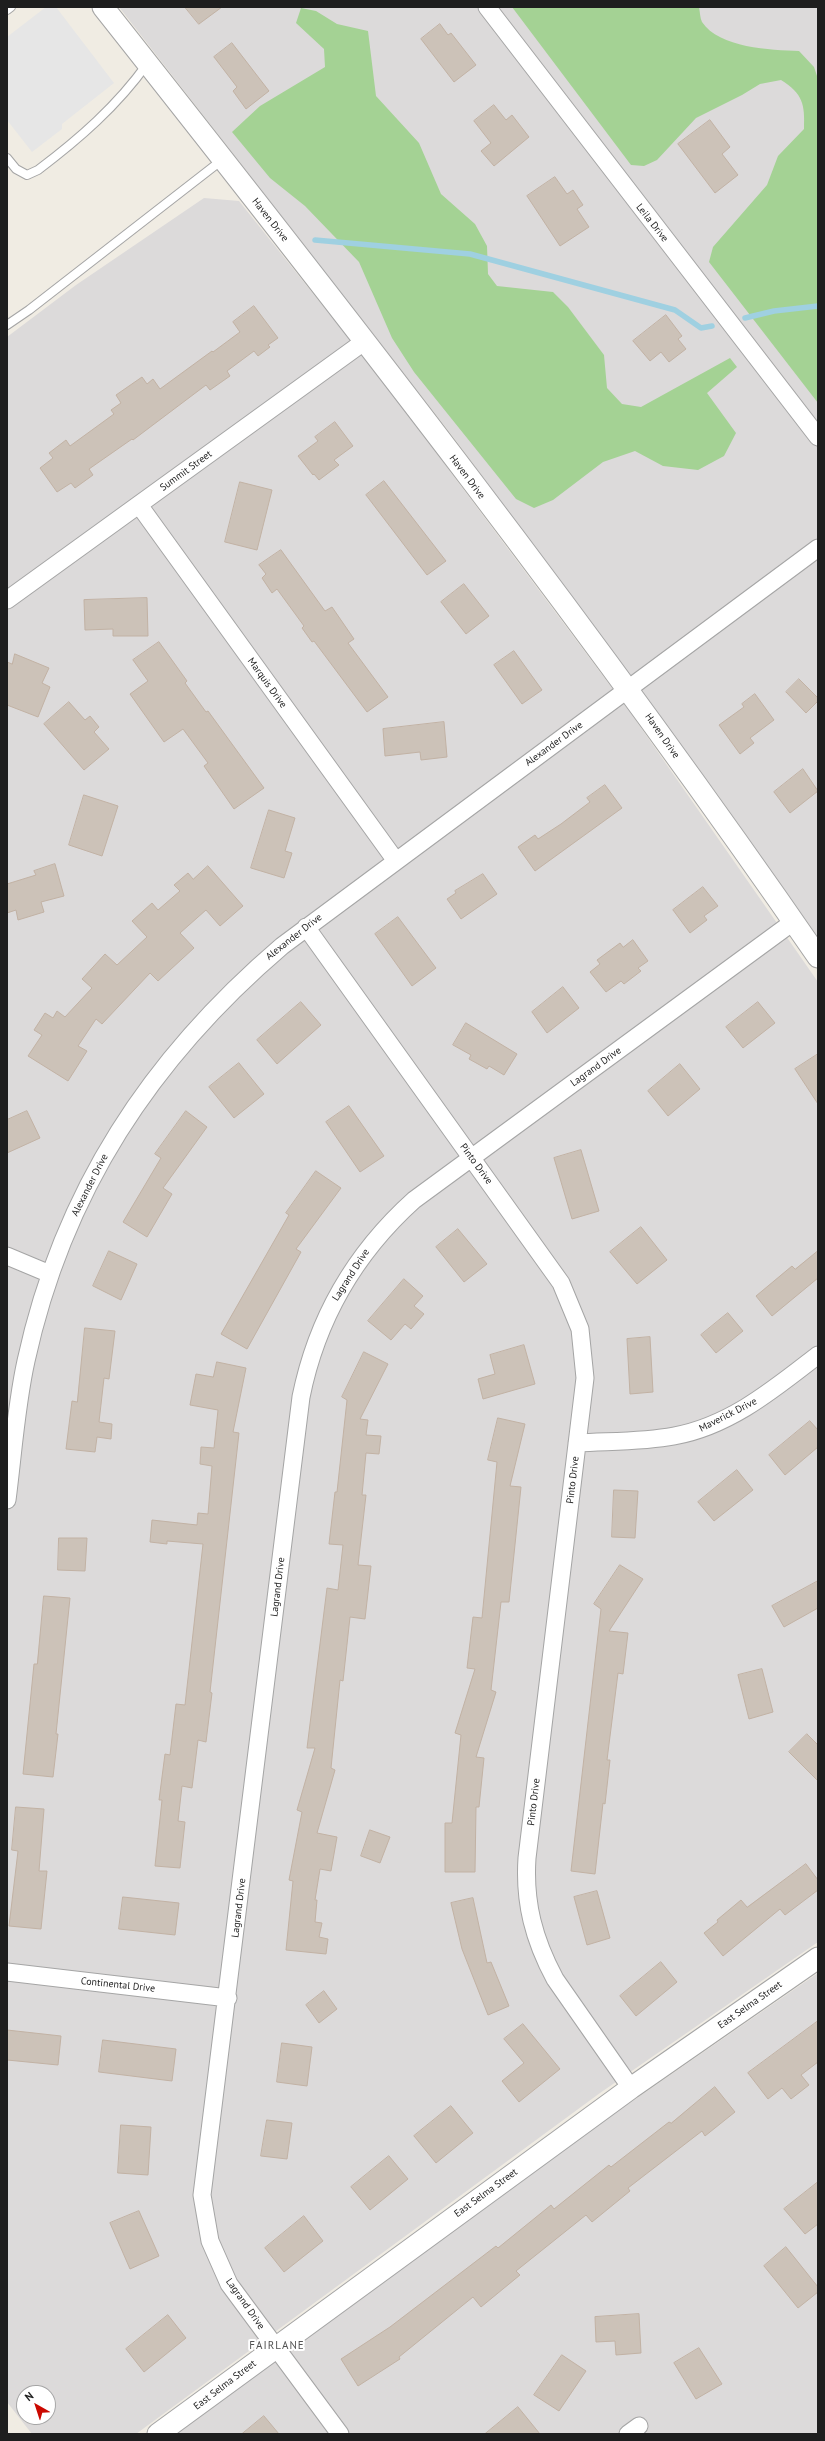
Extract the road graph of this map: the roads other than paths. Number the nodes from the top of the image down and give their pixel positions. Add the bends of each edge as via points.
1 (11, 7) edge
2 (103, 7) edge
3 (487, 7) edge
4 (7, 10) edge
5 (148, 63) junction
6 (7, 158) edge
7 (223, 160) junction
8 (7, 325) edge
9 (365, 341) junction
10 (818, 437) edge
11 (139, 505) junction
12 (818, 548) edge
13 (7, 600) edge
14 (628, 689) junction
15 (396, 861) junction
16 (793, 922) junction
17 (306, 927) junction
18 (818, 958) edge
19 (472, 1158) junction
20 (7, 1256) edge
21 (50, 1274) junction
22 (818, 1355) edge
23 (577, 1442) junction
24 (7, 1500) edge
25 (818, 1958) edge
26 (7, 1972) edge
27 (228, 1998) junction
28 (631, 2088) junction
29 (275, 2347) junction
30 (158, 2434) edge
31 (340, 2434) edge

1 - 4 lane
2 - 5 street, Haven Drive
3 - 10 street, Leila Drive
5 - 6 lane via 128,91 63,151 38,170 27,175 16,169
5 - 7 street, Haven Drive
7 - 8 lane
7 - 9 street, Haven Drive
9 - 11 street, Summit Street
9 - 14 street, Haven Drive
11 - 13 street, Summit Street
11 - 15 street, Marquis Drive
12 - 14 street, Alexander Drive
14 - 15 street, Alexander Drive
14 - 16 street, Haven Drive
15 - 17 street, Alexander Drive
16 - 18 street, Haven Drive
16 - 19 street, Lagrand Drive
17 - 19 street, Pinto Drive
17 - 21 street, Alexander Drive via 226,996 178,1047 158,1074 96,1170
19 - 23 street, Pinto Drive via 561,1283 575,1313 585,1362
19 - 27 street, Lagrand Drive via 414,1200 377,1237 346,1278 333,1301 314,1347 301,1397
20 - 21 street
21 - 24 street, Alexander Drive via 26,1361
22 - 23 street, Maverick Drive via 758,1400 717,1423 694,1432 672,1437
23 - 28 street, Pinto Drive via 527,1858 527,1900 532,1927 555,1979
25 - 28 street, East Selma Street
26 - 27 street, Continental Drive
27 - 29 street, Lagrand Drive via 202,2196 205,2219 212,2248 229,2284
28 - 29 street, East Selma Street
29 - 30 street, East Selma Street
29 - 31 street, Lagrand Drive

